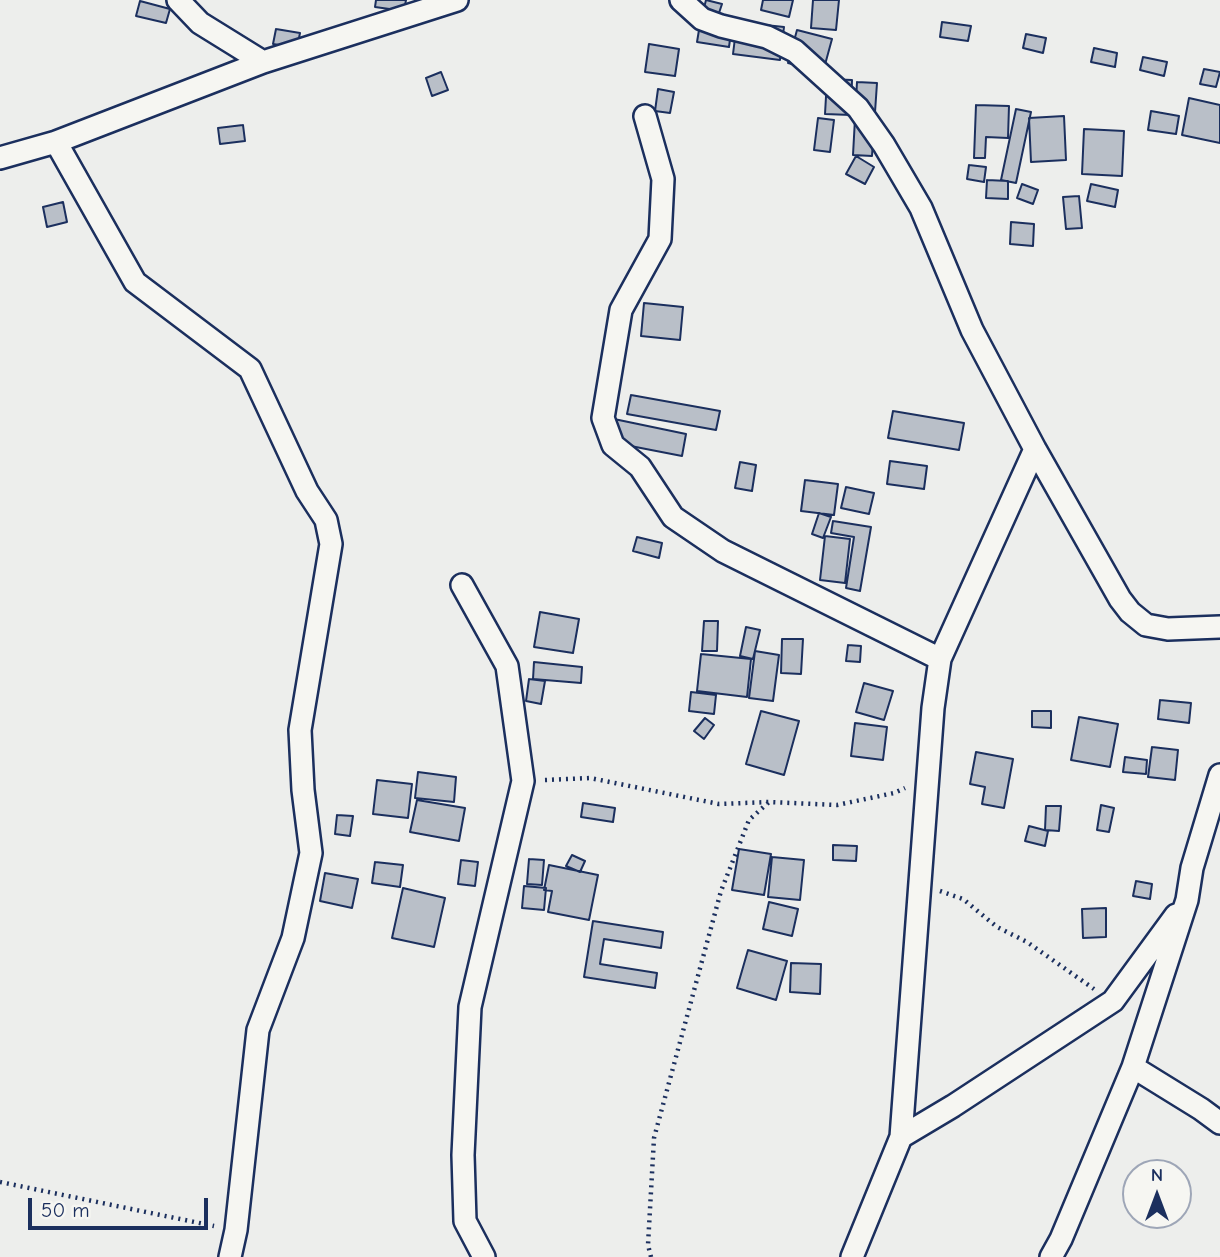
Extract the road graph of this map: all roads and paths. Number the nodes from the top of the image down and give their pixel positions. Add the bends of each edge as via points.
1 (178, 0) edge
2 (457, 0) edge
3 (681, 0) edge
4 (264, 62) junction
5 (645, 116) dead end
6 (56, 142) junction
7 (0, 159) edge
8 (1035, 449) junction
9 (462, 585) dead end
10 (1220, 627) edge
11 (940, 659) junction
12 (1220, 775) edge
13 (928, 776) junction
14 (523, 781) junction
15 (769, 802) junction
16 (919, 884) junction
17 (1187, 900) junction
18 (1113, 1001) junction
19 (1133, 1067) junction
20 (1220, 1123) edge
21 (901, 1137) junction
22 (0, 1182) edge
23 (236, 1230) junction
24 (230, 1257) edge
25 (484, 1257) edge
26 (651, 1257) edge
27 (852, 1257) edge
28 (1051, 1257) edge

1 - 4 street via 200,23
2 - 4 street
3 - 8 street via 702,19 767,37 795,51 858,108 921,208 972,330
4 - 6 street
5 - 11 street via 663,179 660,239 621,310 603,418 613,444 640,467 673,517 723,551
6 - 7 street
6 - 23 street via 135,282 250,369 307,491 326,520 331,544 300,730 311,853 293,938 258,1030
8 - 10 street via 1130,612 1146,625 1168,629
8 - 11 street
9 - 14 street via 506,666
11 - 13 street
12 - 17 street
13 - 15 path via 894,793 837,805
13 - 16 street
14 - 15 path via 590,778 719,804
14 - 25 street via 470,1007 463,1155 465,1221
15 - 26 path via 749,820 721,891 654,1138
16 - 18 path via 963,899 997,927
16 - 21 street
17 - 18 street
17 - 19 street
18 - 21 street
19 - 20 street
19 - 28 street
21 - 27 street
22 - 23 path
23 - 24 street

